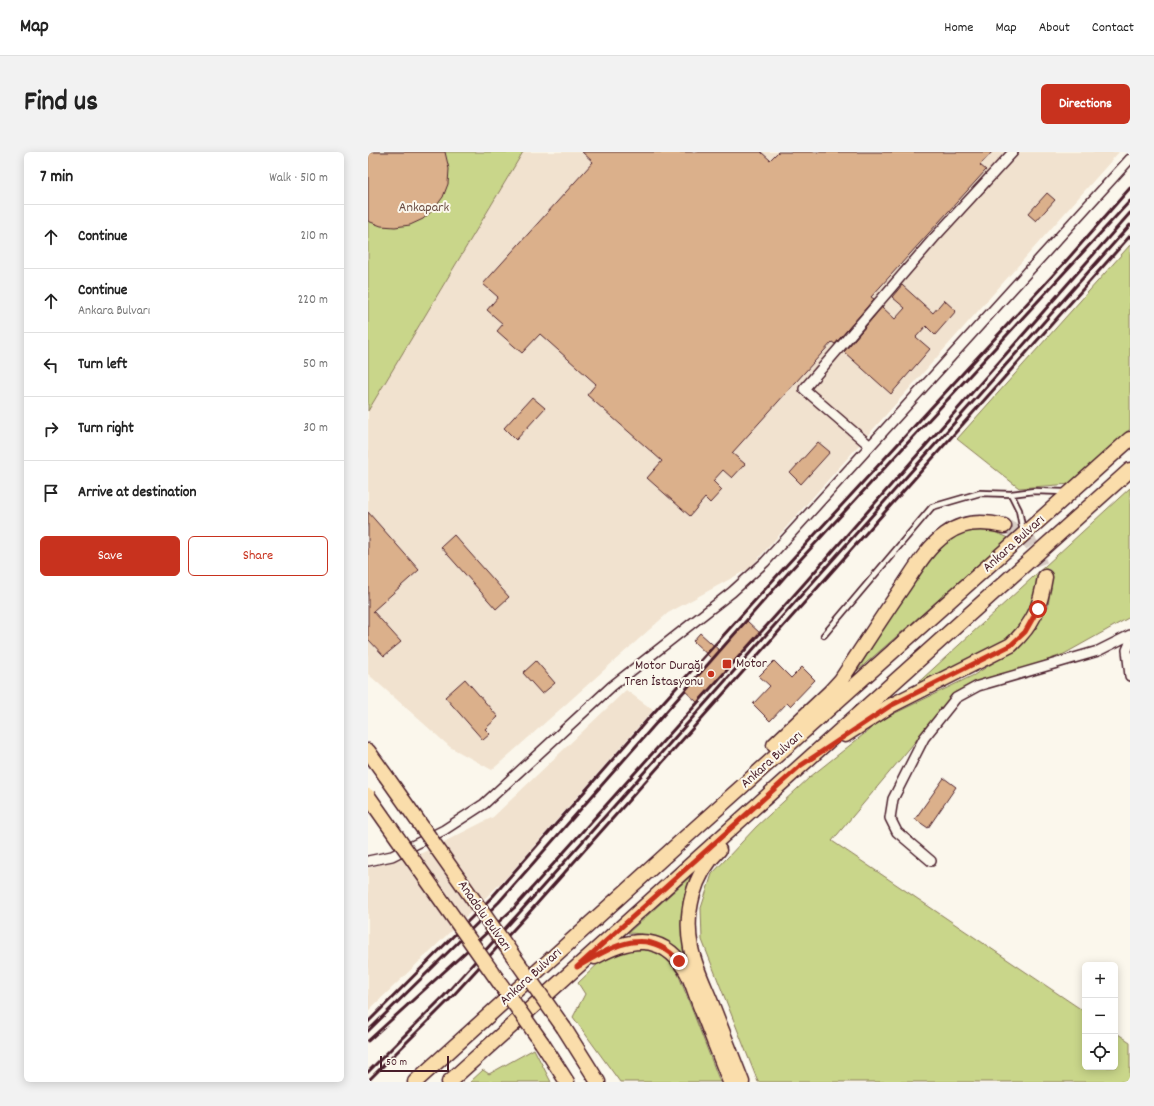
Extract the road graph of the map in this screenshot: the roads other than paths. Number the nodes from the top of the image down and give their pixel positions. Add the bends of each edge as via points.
1 (1013, 152) edge
2 (1130, 159) edge
3 (1130, 439) edge
4 (869, 445) junction
5 (1130, 470) edge
6 (1070, 493) junction
7 (1011, 494) junction
8 (1004, 526) tunnel mouth
9 (1023, 535) junction
10 (1045, 577) tunnel mouth
11 (824, 635) dead end
12 (1130, 635) edge
13 (1130, 643) edge
14 (1129, 664) edge
15 (1130, 676) edge
16 (368, 751) edge
17 (800, 766) junction
18 (368, 796) edge
19 (698, 826) junction
20 (368, 861) edge
21 (931, 861) dead end
22 (577, 967) junction
23 (477, 1055) junction
24 (586, 1063) junction
25 (564, 1079) edge
26 (415, 1082) edge
27 (449, 1082) edge
28 (460, 1082) edge
29 (598, 1082) edge
30 (606, 1082) edge
31 (730, 1082) edge
32 (742, 1082) edge

1 - 4 street via 934,238 804,389
2 - 4 street
3 - 6 main road, Ankara Bulvarı
4 - 20 street via 765,562 732,592 612,686 484,804 444,830 392,856
5 - 17 main road, Ankara Bulvarı
6 - 7 lane via 1034,491
6 - 9 main road, Ankara Bulvarı
7 - 9 lane via 1018,510
7 - 11 lane via 980,493 932,507
8 - 19 main road via 984,522 969,524 947,533 938,540 917,566 841,680 732,783
9 - 19 main road, Ankara Bulvarı
10 - 17 main road via 1033,620 1011,645 890,706
12 - 21 street via 1098,652 978,686 956,698 924,738 893,799 890,818 896,832
13 - 14 street via 1127,650
14 - 15 street
16 - 24 main road, Anadolu Bulvarı, bridge via 564,1028
17 - 22 main road, Ankara Bulvarı
17 - 32 main road via 782,793 704,867 690,910 691,948
18 - 25 main road, Anadolu Bulvarı, bridge via 542,1043
19 - 26 main road, Ankara Bulvarı
22 - 23 main road, Ankara Bulvarı
22 - 31 main road via 626,942 653,943 672,954 686,970
23 - 27 main road, Ankara Bulvarı
23 - 28 main road
24 - 29 main road, Anadolu Bulvarı
24 - 30 main road

